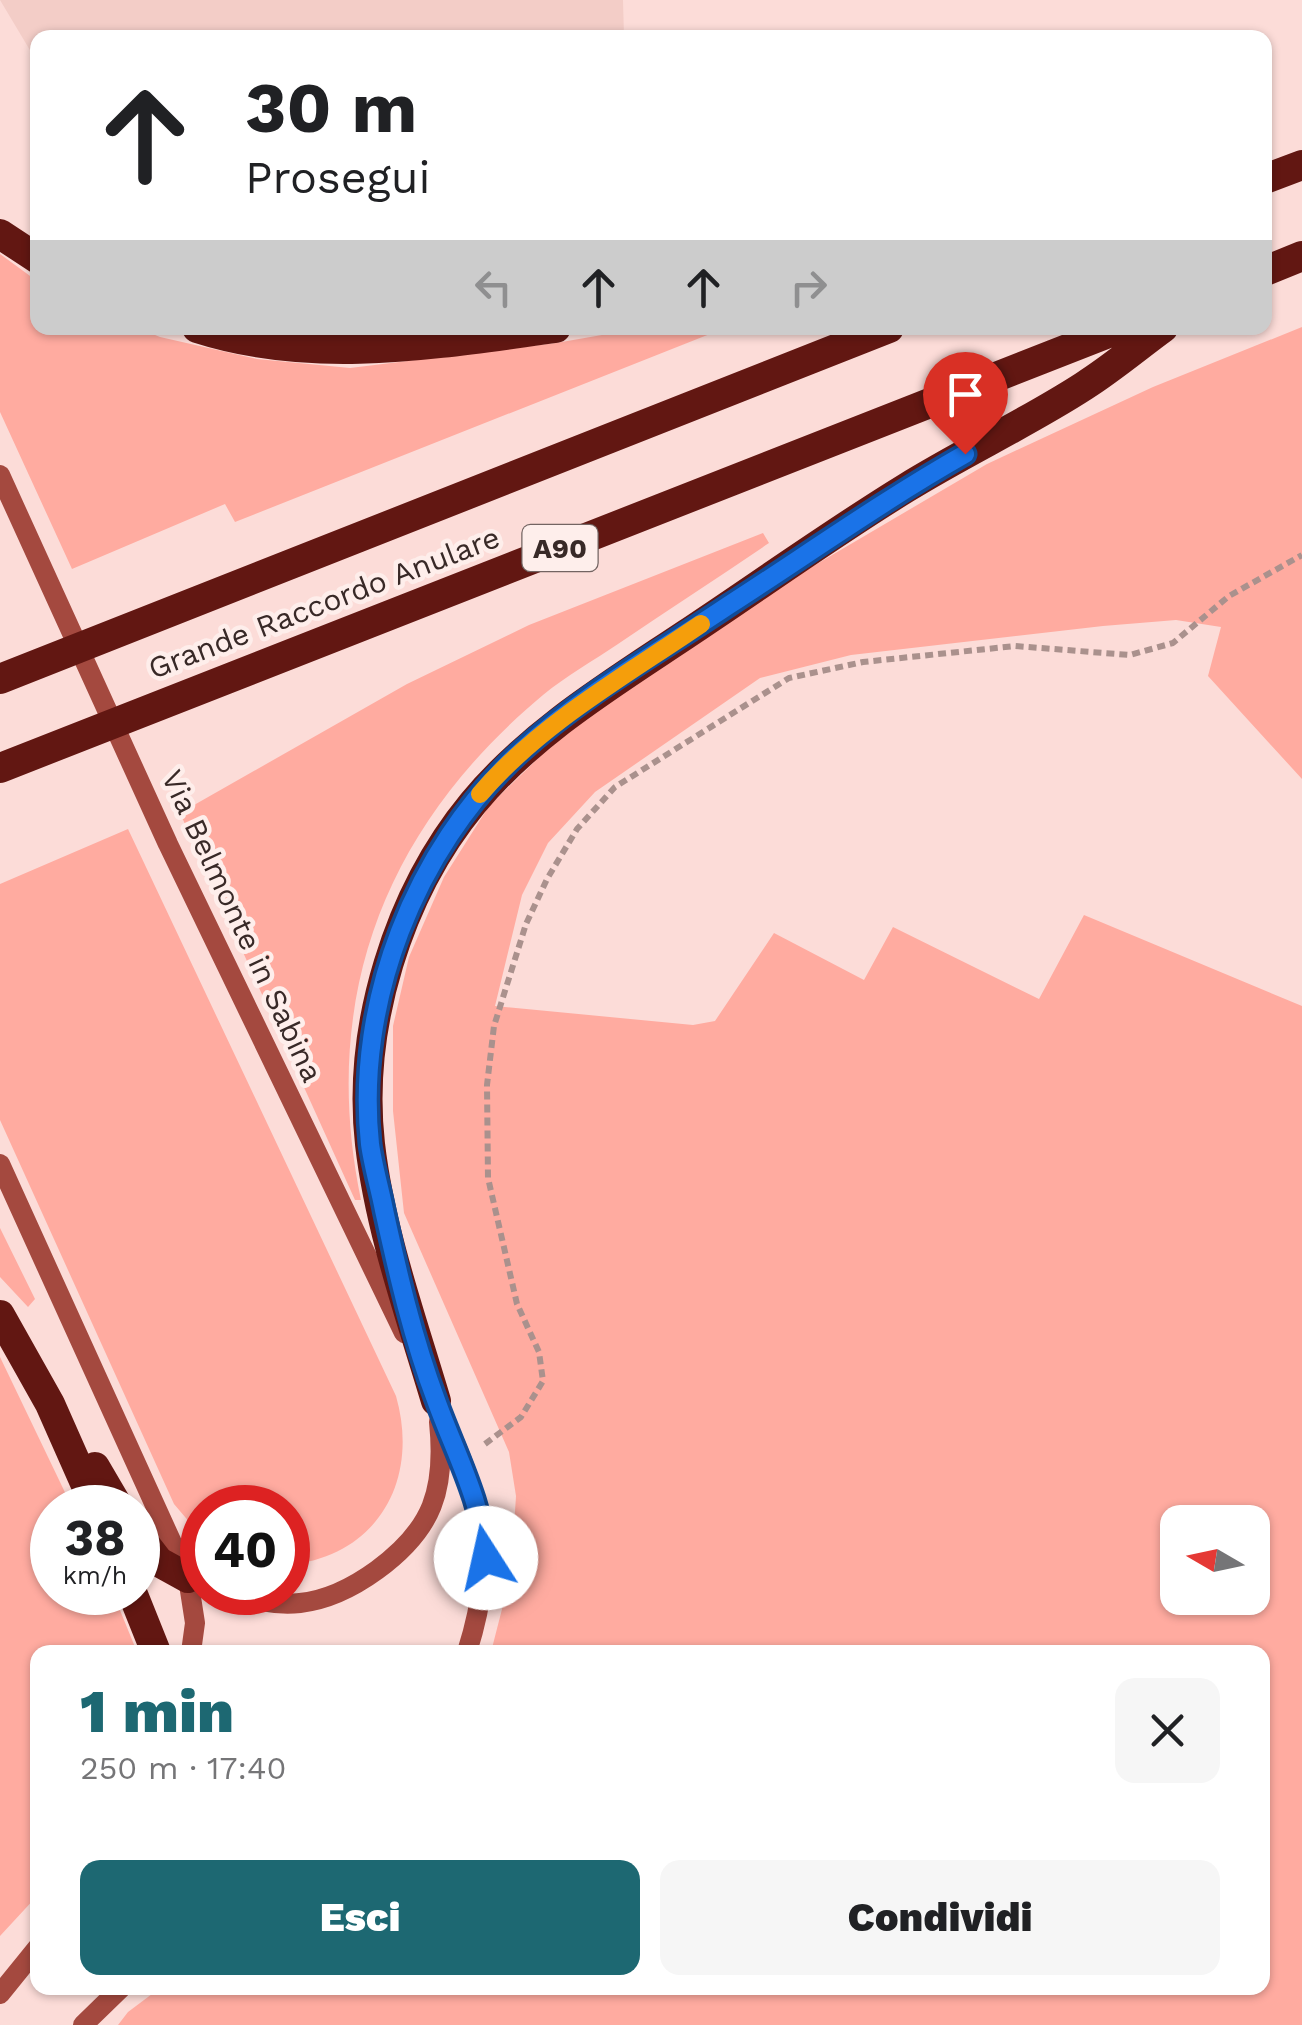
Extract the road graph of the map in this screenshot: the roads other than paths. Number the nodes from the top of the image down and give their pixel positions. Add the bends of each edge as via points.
1 (1302, 165) edge
2 (1272, 176) edge
3 (0, 234) edge
4 (30, 255) edge
5 (1302, 256) edge
6 (1272, 268) edge
7 (225, 335) edge
8 (504, 335) edge
9 (871, 335) edge
10 (1103, 335) edge
11 (1154, 335) edge
12 (0, 476) edge
13 (0, 679) edge
14 (0, 768) edge
15 (0, 1164) edge
16 (0, 1315) edge
17 (436, 1400) junction
18 (50, 1404) junction
19 (86, 1485) edge
20 (104, 1485) edge
21 (180, 1550) edge
22 (310, 1600) edge
23 (141, 1615) edge
24 (196, 1615) edge
25 (153, 1645) edge
26 (192, 1645) edge
27 (469, 1645) edge
28 (30, 1958) edge
29 (0, 1994) edge
30 (114, 1995) edge
31 (83, 2025) edge

1 - 2 highway
3 - 4 highway
5 - 6 highway
7 - 8 highway via 322,350 393,350
9 - 13 highway, Grande Raccordo Anulare
10 - 14 highway, Grande Raccordo Anulare / A90
11 - 17 highway via 1085,386 905,488 601,692 520,752 450,835 404,922 386,974 370,1081 370,1144 395,1261
12 - 17 main road, Via Belmonte in Sabina via 168,844
15 - 21 main road
16 - 18 highway
17 - 22 main road, Via Belmonte in Sabina via 441,1452 429,1514 402,1551 342,1591
17 - 27 main road, Via Belmonte in Sabina via 463,1461 484,1537
18 - 19 highway
18 - 20 highway
23 - 25 highway
24 - 26 main road
28 - 29 main road
30 - 31 main road

